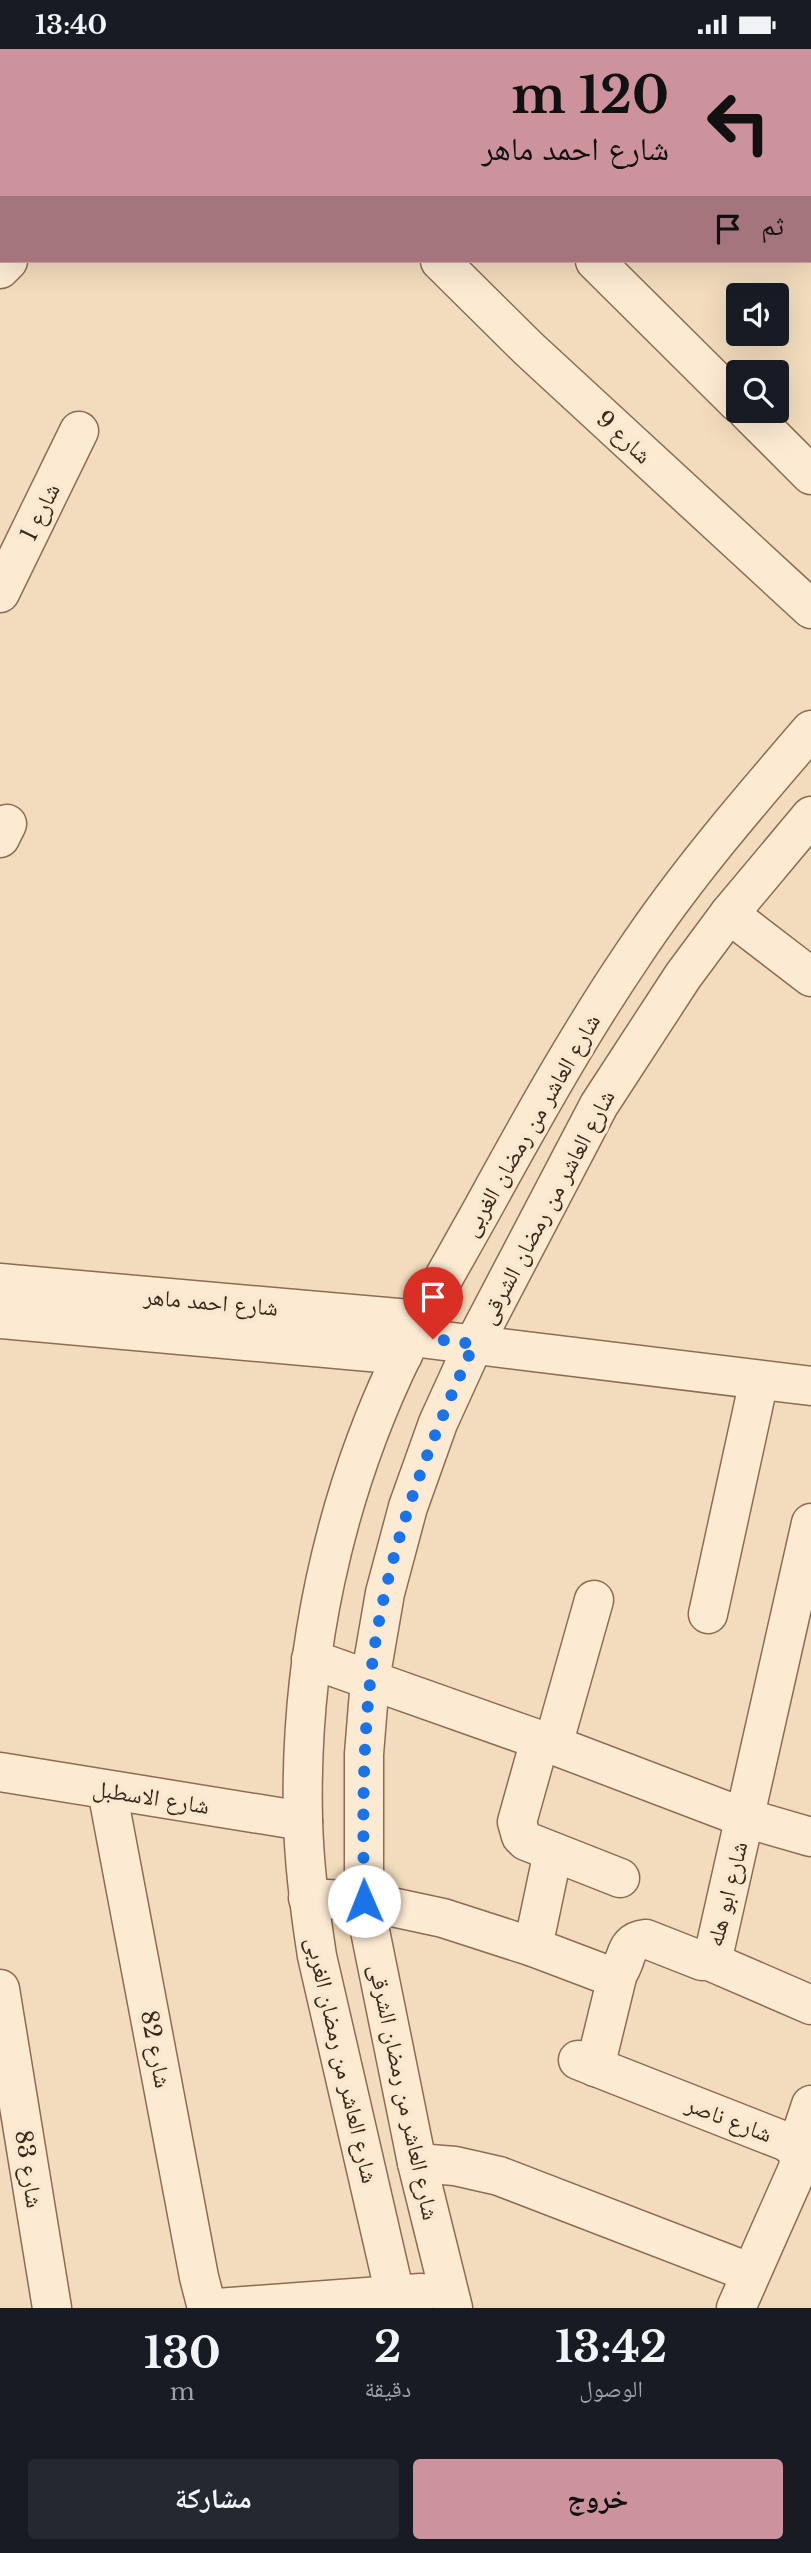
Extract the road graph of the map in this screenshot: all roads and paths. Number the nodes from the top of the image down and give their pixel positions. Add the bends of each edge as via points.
1 (442, 263) edge
2 (597, 263) edge
3 (726, 391) edge
4 (759, 423) edge
5 (79, 431) dead end
6 (811, 475) edge
7 (0, 593) edge
8 (811, 609) edge
9 (811, 730) edge
10 (811, 816) edge
11 (729, 914) junction
12 (811, 977) edge
13 (0, 1283) edge
14 (0, 1319) edge
15 (412, 1337) junction
16 (474, 1344) junction
17 (759, 1380) junction
18 (811, 1385) edge
19 (811, 1523) edge
20 (594, 1600) dead end
21 (708, 1614) dead end
22 (311, 1659) junction
23 (370, 1680) junction
24 (547, 1743) junction
25 (0, 1772) edge
26 (107, 1790) junction
27 (745, 1818) junction
28 (303, 1821) junction
29 (811, 1837) edge
30 (553, 1851) junction
31 (620, 1878) dead end
32 (308, 1898) junction
33 (364, 1901) junction
34 (533, 1947) junction
35 (707, 1960) junction
36 (618, 1973) junction
37 (0, 1989) edge
38 (811, 2005) edge
39 (811, 2105) edge
40 (13, 2140) edge
41 (796, 2150) junction
42 (417, 2163) junction
43 (751, 2273) junction
44 (451, 2299) edge
45 (397, 2302) edge
46 (52, 2308) edge
47 (207, 2308) edge
48 (217, 2308) edge
49 (736, 2308) edge

1 - 8 street, شارع 9
2 - 3 street
4 - 6 street
5 - 7 street, شارع 1
9 - 15 street, شارع العاشر من رمضان الغربى via 724,831 619,975 552,1083
10 - 11 street, شارع العاشر من رمضان الشرقى
11 - 12 street
11 - 16 street, شارع العاشر من رمضان الشرقى via 599,1105
13 - 15 street, شارع احمد ماهر
14 - 15 street, شارع احمد ماهر
15 - 16 street, شارع احمد ماهر
15 - 22 street, شارع العاشر من رمضان الغربى via 371,1427 344,1503
16 - 17 street, شارع احمد ماهر
16 - 23 street, شارع العاشر من رمضان الشرقى via 438,1423 408,1507 385,1593
17 - 18 street, شارع احمد ماهر
17 - 21 street
19 - 27 street, شارع ابو هله
20 - 24 street
22 - 23 street
22 - 28 street, شارع العاشر من رمضان الغربى
23 - 24 street
23 - 33 street, شارع العاشر من رمضان الشرقى via 364,1754
24 - 27 street
24 - 30 street via 517,1829 526,1841
25 - 26 street, شارع الاسطبل
26 - 28 street, شارع الاسطبل
26 - 47 street, شارع 82
27 - 29 street
27 - 35 street, شارع ابو هله via 714,1952
28 - 32 street, شارع العاشر من رمضان الغربى
30 - 31 street
30 - 34 street
32 - 33 street
32 - 45 street, شارع العاشر من رمضان الغربى via 317,1956
33 - 34 street via 443,1918
33 - 42 street, شارع العاشر من رمضان الشرقى
34 - 36 street via 607,1975
35 - 36 street, شارع ابو هله via 638,1940 626,1950
35 - 38 street
36 - 41 street, شارع ناصر via 586,2064 787,2142
37 - 40 street, شارع 83
39 - 41 street
40 - 46 street, شارع 83
41 - 43 street, شارع ناصر via 798,2168
42 - 43 street via 499,2176
42 - 44 street, شارع العاشر من رمضان الشرقى
43 - 49 street, شارع ناصر
44 - 45 street
45 - 48 street

